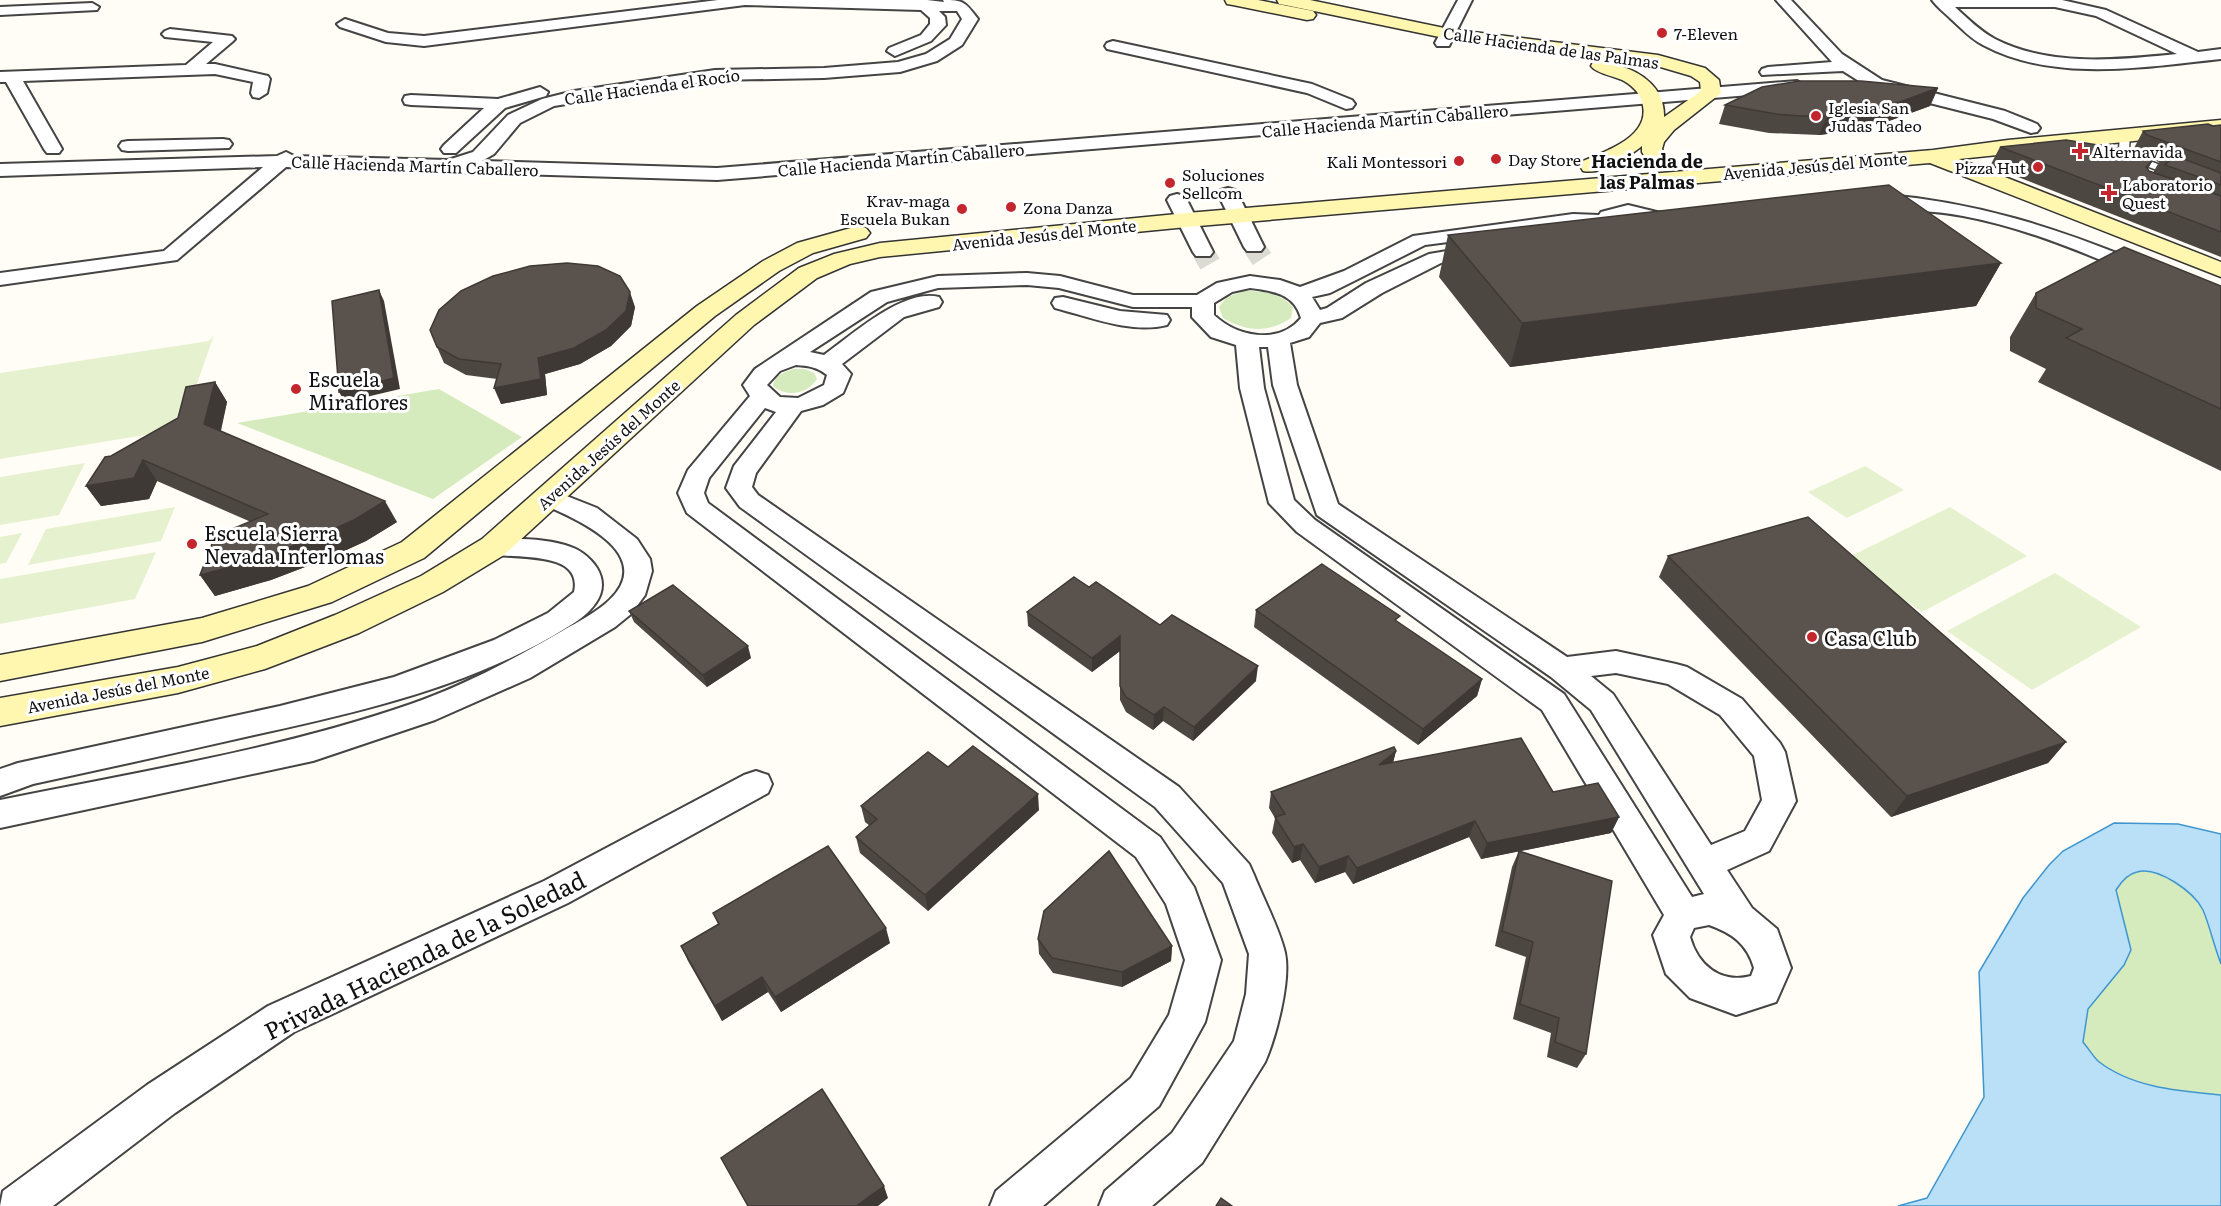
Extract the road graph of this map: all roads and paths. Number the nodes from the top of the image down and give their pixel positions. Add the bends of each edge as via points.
1 (1233, 0) edge
2 (1284, 0) edge
3 (1465, 0) edge
4 (1783, 0) edge
5 (1940, 1) edge
6 (2056, 2) edge
7 (887, 3) edge
8 (924, 4) edge
9 (956, 4) edge
10 (92, 7) dead end
11 (2104, 7) edge
12 (0, 11) edge
13 (345, 24) dead end
14 (170, 34) dead end
15 (1446, 38) junction
16 (1113, 46) dead end
17 (2221, 54) edge
18 (2197, 57) junction
19 (1845, 66) junction
20 (190, 70) junction
21 (1780, 71) junction
22 (1748, 73) dead end
23 (1727, 75) dead end
24 (6, 77) edge
25 (1639, 81) junction
26 (1597, 83) dead end
27 (1709, 84) junction
28 (1846, 84) edge
29 (1876, 84) junction
30 (259, 93) dead end
31 (1653, 98) junction
32 (411, 100) dead end
33 (1369, 102) dead end
34 (499, 104) junction
35 (1346, 104) junction
36 (1310, 107) dead end
37 (2221, 111) edge
38 (2221, 126) edge
39 (2031, 128) junction
40 (2125, 135) junction
41 (1896, 139) dead end
42 (242, 144) dead end
43 (266, 144) dead end
44 (1931, 146) junction
45 (2008, 146) junction
46 (112, 147) dead end
47 (404, 147) dead end
48 (450, 149) junction
49 (32, 150) dead end
50 (485, 152) junction
51 (2052, 153) edge
52 (712, 156) dead end
53 (1678, 156) dead end
54 (1655, 158) junction
55 (282, 161) junction
56 (376, 164) junction
57 (2127, 164) edge
58 (1591, 166) junction
59 (0, 170) edge
60 (2179, 176) edge
61 (2150, 179) edge
62 (1234, 205) junction
63 (1864, 207) edge
64 (1182, 210) junction
65 (1611, 229) junction
66 (1588, 242) edge
67 (1501, 249) edge
68 (2221, 270) edge
69 (0, 279) edge
70 (2150, 284) edge
71 (1277, 285) junction
72 (1224, 286) junction
73 (1299, 294) junction
74 (1203, 309) junction
75 (1312, 318) junction
76 (1278, 340) junction
77 (1247, 341) junction
78 (779, 362) junction
79 (828, 363) junction
80 (761, 398) junction
81 (793, 406) junction
82 (549, 497) junction
83 (493, 547) junction
84 (0, 668) edge
85 (1562, 669) junction
86 (0, 712) edge
87 (0, 783) edge
88 (756, 784) dead end
89 (0, 814) edge
90 (1706, 863) junction
91 (1683, 915) junction
92 (1739, 918) junction
93 (18, 1206) edge
94 (1011, 1206) edge
95 (1120, 1206) edge

1 - 15 main road, Calle Hacienda de las Palmas
2 - 15 main road, Calle Hacienda de las Palmas
3 - 15 street
4 - 19 street
5 - 6 street
5 - 18 street via 1986,40 2018,53 2094,65
6 - 11 street
7 - 8 street
7 - 13 street via 745,1 424,41 386,37
8 - 9 street
8 - 34 street, Calle Hacienda el Rocío via 937,17 938,25 926,38 906,48 867,58 817,63 747,62 671,70 537,93
9 - 50 street, Calle Hacienda el Rocío via 970,19 967,30 945,51 923,59 856,74 747,72 550,101 520,114
10 - 12 street
11 - 18 street
14 - 20 street via 233,40
15 - 25 main road, Calle Hacienda de las Palmas via 1602,66
15 - 27 main road, Calle Hacienda de las Palmas via 1658,61 1688,68
16 - 35 street via 1312,89
17 - 18 street
19 - 21 street
19 - 29 street
20 - 24 street
20 - 30 street via 215,69 262,79
21 - 22 street
21 - 27 street, Calle Hacienda Martín Caballero via 1805,86
23 - 27 street, Calle Hacienda Martín Caballero
24 - 49 street via 59,149
25 - 26 street, Calle Hacienda Martín Caballero
25 - 27 street, Calle Hacienda Martín Caballero
25 - 31 main road, Calle Hacienda de las Palmas
27 - 31 street, Calle Hacienda Martín Caballero
27 - 54 main road via 1655,140
28 - 29 street
29 - 39 street via 1999,115
31 - 56 street, Calle Hacienda Martín Caballero via 717,174
31 - 58 main road, Calle Hacienda de las Palmas via 1654,120 1649,129 1626,148
32 - 34 street
33 - 35 street, Calle Hacienda Martín Caballero
34 - 48 street, Calle Hacienda el Rocío
35 - 36 street, Calle Hacienda Martín Caballero
37 - 39 main road, Avenida Jesús del Monte
38 - 40 main road, Avenida Jesús del Monte
39 - 44 main road, Avenida Jesús del Monte
40 - 45 main road, Avenida Jesús del Monte
40 - 60 lane via 2124,149 2131,157
41 - 44 main road
42 - 46 street
43 - 55 street, Calle Hacienda Martín Caballero via 301,144
44 - 45 main road, Avenida Jesús del Monte
44 - 62 main road, Avenida Jesús del Monte
44 - 68 main road
45 - 51 lane
47 - 48 street, Calle Hacienda Martín Caballero
48 - 50 street, Calle Hacienda Martín Caballero
50 - 52 street, Calle Hacienda Martín Caballero
50 - 56 street via 470,162
53 - 54 main road, Avenida Jesús del Monte
54 - 58 main road, Avenida Jesús del Monte
55 - 56 street, Calle Hacienda Martín Caballero
55 - 59 street, Calle Hacienda Martín Caballero
55 - 69 street via 170,256
57 - 61 lane via 2147,171
58 - 62 main road, Avenida Jesús del Monte
62 - 64 main road, Avenida Jesús del Monte
62 - 71 street
63 - 70 street via 1995,235
64 - 72 street
64 - 82 main road, Avenida Jesús del Monte via 880,250 808,273 745,320
64 - 84 main road, Avenida Jesús del Monte via 903,225 850,234 805,248 771,266 706,311 413,550 320,594 202,630
65 - 65 street via 1633,241 1649,243 1663,241 1682,224 1642,212 1616,212 1608,216
65 - 66 street
65 - 73 street via 1573,220 1420,240 1341,280
67 - 75 street via 1436,258 1374,288 1334,313
71 - 72 street via 1250,282
71 - 73 street
72 - 74 street via 1211,293
73 - 75 street via 1310,306
74 - 77 street via 1219,332
74 - 78 street via 1133,301 1060,282 938,282 879,297
74 - 79 street via 1144,321 1048,299 940,299 896,312
75 - 76 street via 1301,332
76 - 77 street
76 - 85 street via 1285,384 1326,509
77 - 91 street via 1252,388 1282,503 1306,526 1553,702
78 - 79 street via 805,358
78 - 80 street via 762,372 754,386
79 - 81 street via 839,374 835,388 818,400
80 - 81 street
80 - 94 street via 698,476 691,493 696,507 1148,847 1182,898 1203,960 1186,1023 1145,1092
81 - 95 street via 743,472 739,488 749,501 1167,797 1237,875 1267,954 1265,994 1251,1049 1187,1148
82 - 83 main road, Avenida Jesús del Monte
82 - 89 street via 588,514 610,530 627,545 638,571 633,589 621,607 519,670 424,712 312,748
83 - 86 main road, Avenida Jesús del Monte via 432,584 265,656 178,680
83 - 87 street via 548,551 580,563 589,585 585,598 541,630 507,646 354,702 29,772
85 - 90 street via 1602,702
85 - 90 street via 1616,662 1676,675 1731,707 1769,752 1779,801 1757,842
88 - 93 street, Privada Hacienda de la Soledad via 556,892 281,1018 161,1099
90 - 92 street
91 - 92 street via 1708,909
91 - 92 street via 1671,935 1679,962 1703,986 1736,997 1763,990 1773,968 1764,941

